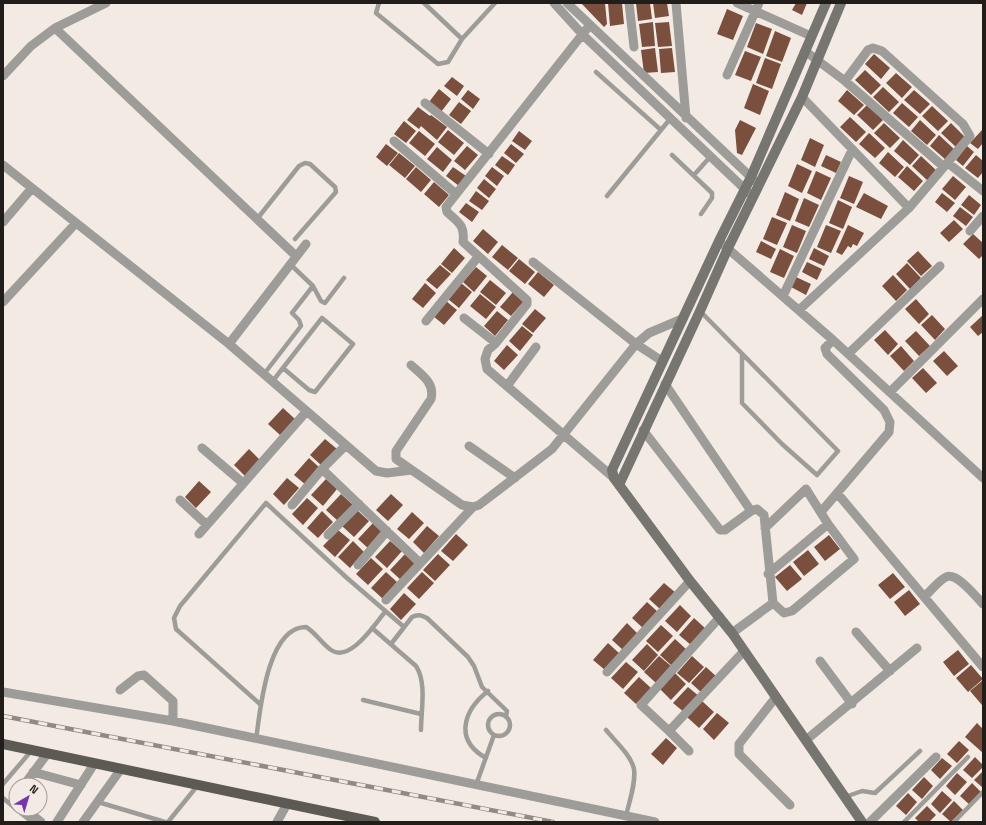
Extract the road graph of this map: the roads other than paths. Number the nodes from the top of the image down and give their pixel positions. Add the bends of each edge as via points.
1 (106, 3) edge
2 (379, 3) edge
3 (424, 3) edge
4 (495, 3) edge
5 (554, 3) edge
6 (567, 3) edge
7 (629, 3) edge
8 (676, 3) edge
9 (737, 3) edge
10 (826, 3) edge
11 (841, 3) edge
12 (757, 7) edge
13 (589, 26) junction
14 (55, 28) junction
15 (582, 35) junction
16 (811, 36) junction
17 (462, 39) junction
18 (634, 47) dead end
19 (805, 51) junction
20 (816, 61) junction
21 (596, 72) dead end
22 (3, 76) edge
23 (727, 76) dead end
24 (845, 81) junction
25 (802, 97) junction
26 (425, 103) dead end
27 (686, 116) junction
28 (670, 119) junction
29 (661, 130) junction
30 (686, 134) junction
31 (394, 141) dead end
32 (852, 150) junction
33 (489, 154) junction
34 (672, 155) dead end
35 (710, 157) junction
36 (3, 164) edge
37 (946, 165) junction
38 (694, 175) junction
39 (755, 181) junction
40 (32, 188) junction
41 (744, 189) junction
42 (983, 191) edge
43 (456, 194) junction
44 (607, 196) dead end
45 (752, 196) junction
46 (909, 208) junction
47 (701, 214) dead end
48 (983, 216) edge
49 (257, 220) junction
50 (3, 222) edge
51 (76, 223) junction
52 (970, 231) dead end
53 (295, 238) dead end
54 (719, 240) junction
55 (306, 244) dead end
56 (728, 248) junction
57 (296, 256) junction
58 (478, 257) junction
59 (533, 262) dead end
60 (290, 264) junction
61 (940, 266) dead end
62 (344, 278) dead end
63 (313, 286) junction
64 (783, 296) junction
65 (983, 299) edge
66 (3, 302) edge
67 (799, 310) junction
68 (700, 311) junction
69 (464, 318) dead end
70 (682, 318) junction
71 (426, 321) dead end
72 (833, 340) junction
73 (496, 343) junction
74 (229, 344) junction
75 (636, 344) junction
76 (536, 347) dead end
77 (742, 354) junction
78 (848, 354) junction
79 (662, 361) junction
80 (411, 365) dead end
81 (283, 368) junction
82 (264, 374) junction
83 (272, 382) junction
84 (665, 384) junction
85 (507, 386) junction
86 (890, 392) junction
87 (306, 412) junction
88 (644, 430) junction
89 (564, 434) junction
90 (345, 446) junction
91 (469, 446) dead end
92 (202, 448) dead end
93 (322, 469) junction
94 (412, 470) junction
95 (515, 478) junction
96 (983, 478) edge
97 (616, 482) junction
98 (243, 483) junction
99 (837, 493) junction
100 (180, 500) dead end
101 (359, 504) junction
102 (292, 505) dead end
103 (473, 507) junction
104 (751, 511) junction
105 (821, 512) junction
106 (828, 524) junction
107 (207, 525) junction
108 (765, 528) junction
109 (387, 531) junction
110 (199, 534) dead end
111 (328, 535) dead end
112 (420, 563) junction
113 (358, 565) dead end
114 (768, 574) junction
115 (690, 581) junction
116 (924, 596) junction
117 (386, 600) dead end
118 (773, 603) junction
119 (983, 604) edge
120 (385, 612) junction
121 (720, 618) junction
122 (404, 627) junction
123 (372, 628) junction
124 (856, 632) dead end
125 (732, 633) junction
126 (391, 644) junction
127 (917, 648) dead end
128 (744, 651) junction
129 (820, 661) dead end
130 (983, 667) edge
131 (890, 671) junction
132 (607, 672) dead end
133 (120, 690) dead end
134 (488, 691) junction
135 (3, 692) edge
136 (776, 697) junction
137 (363, 700) dead end
138 (852, 704) junction
139 (261, 705) junction
140 (421, 714) junction
141 (506, 717) junction
142 (173, 721) junction
143 (421, 730) dead end
144 (606, 730) dead end
145 (669, 732) junction
146 (494, 735) junction
147 (256, 740) junction
148 (806, 740) junction
149 (3, 744) edge
150 (32, 750) junction
151 (689, 751) dead end
152 (920, 751) dead end
153 (47, 754) junction
154 (936, 757) dead end
155 (968, 757) dead end
156 (486, 758) junction
157 (94, 764) junction
158 (121, 769) junction
159 (33, 772) junction
160 (30, 777) edge
161 (3, 784) edge
162 (81, 785) junction
163 (198, 785) junction
164 (476, 785) junction
165 (983, 792) edge
166 (845, 797) junction
167 (98, 802) junction
168 (287, 804) junction
169 (790, 805) dead end
170 (626, 816) junction
171 (908, 821) edge
172 (57, 822) edge
173 (83, 822) edge
174 (165, 822) edge
175 (168, 822) edge
176 (278, 822) edge
177 (375, 822) edge
178 (655, 822) edge
179 (862, 822) edge
180 (870, 822) edge
181 (954, 822) edge

1 - 14 street
2 - 17 lane via 376,13 438,64 448,62
3 - 17 lane
4 - 17 lane
5 - 15 street
6 - 13 street
7 - 18 street
8 - 27 street
9 - 12 street
10 - 16 street
11 - 20 street
12 - 16 street
12 - 23 street
13 - 15 street
13 - 27 street
14 - 22 street via 31,46
14 - 49 street
15 - 28 street
15 - 33 street
16 - 19 street
19 - 20 street
19 - 39 street
20 - 24 street
20 - 25 street
21 - 29 lane
24 - 37 street
24 - 37 street via 868,50 873,48 882,51 967,129 970,136
25 - 32 street
25 - 39 street
26 - 33 street
27 - 30 street
27 - 39 street
28 - 29 lane
28 - 30 street
29 - 44 lane
30 - 35 street
31 - 43 street
32 - 46 street
32 - 64 street
33 - 43 street
34 - 38 lane
35 - 38 lane
35 - 41 street
36 - 40 street
37 - 42 street
37 - 46 street
38 - 47 lane via 712,193 712,198
39 - 41 street
39 - 45 street
40 - 50 street
40 - 51 street
41 - 45 street
41 - 54 street
43 - 58 street via 446,206 447,212 460,223 464,230 463,242
45 - 56 street
46 - 67 street
48 - 52 street
49 - 53 lane via 299,166 310,164 335,187 336,192
49 - 57 street
51 - 66 street
51 - 74 street
54 - 56 street
54 - 70 street
55 - 57 street
56 - 64 street
56 - 68 street
57 - 60 street
58 - 71 street
58 - 73 street via 527,300 527,304
59 - 75 street
60 - 63 lane
60 - 74 street
61 - 78 street
62 - 63 lane via 325,303 321,301
63 - 82 lane via 292,313 301,326
64 - 67 street
65 - 86 street
67 - 72 street
68 - 77 lane
68 - 84 street
69 - 73 street
70 - 75 street via 649,333
70 - 79 street
72 - 78 street
72 - 99 street via 825,348 827,354 884,410 890,422 889,432
73 - 85 street via 488,350 485,359 487,369
74 - 82 street
75 - 79 street
75 - 89 street
76 - 85 street
77 - 77 lane via 742,403 782,444 818,475 838,451
78 - 86 street
79 - 97 street via 615,459 612,470
80 - 94 street via 429,382 433,391 431,399 396,451 396,459
81 - 81 lane via 322,318 353,344 315,392
81 - 83 lane
82 - 83 street
83 - 87 street
84 - 88 street
84 - 104 street
85 - 89 street
86 - 96 street
87 - 90 street
87 - 98 street
88 - 97 street
88 - 104 street via 720,530 725,530
89 - 95 street via 552,449
89 - 97 street
90 - 93 street
90 - 94 street via 376,470 387,473
91 - 95 street
92 - 98 street
93 - 101 street
93 - 102 street
94 - 103 street via 462,505
95 - 103 street
97 - 115 street
98 - 107 street
99 - 105 street
99 - 116 street
100 - 107 street
101 - 109 street
101 - 111 street
103 - 112 street
104 - 108 street via 761,511
105 - 106 street
105 - 108 street via 806,489
106 - 114 street
106 - 118 street via 854,559 792,611 784,613
107 - 110 street
108 - 114 street
109 - 112 street
109 - 113 street
112 - 117 street
114 - 118 street
115 - 121 street
115 - 132 street
116 - 119 street via 946,577 952,576 958,578
116 - 130 street
118 - 125 street
120 - 122 lane
120 - 123 lane
120 - 139 lane via 266,503 180,606 174,618 176,629
121 - 125 street
121 - 145 street via 641,706
122 - 126 lane
122 - 134 lane via 416,615 427,618 468,657 482,687
123 - 126 lane
123 - 139 lane via 352,650 342,653 332,650 306,626 294,629 276,647 264,685
124 - 131 street
125 - 128 street
126 - 140 lane via 420,672
127 - 131 street
128 - 136 street
128 - 145 street
129 - 138 street
131 - 138 street
133 - 142 street via 138,676 144,675 173,701
134 - 141 lane via 507,711
134 - 156 lane via 475,702 465,724 467,740 476,752
135 - 142 street
136 - 148 street
136 - 169 street via 739,744 738,750 739,754
137 - 140 lane
138 - 148 street
139 - 147 lane
140 - 143 lane
141 - 146 lane via 510,724 508,731 503,735
141 - 146 lane via 497,714 489,721 488,728
142 - 147 street
144 - 170 lane via 629,758 634,769
145 - 151 street
146 - 156 lane
147 - 164 street
148 - 166 street
149 - 150 main road
150 - 153 main road
150 - 161 lane
152 - 166 lane via 875,793 862,791
153 - 157 main road
153 - 159 street
154 - 180 street
155 - 171 lane
156 - 164 lane
157 - 158 main road
157 - 162 street
158 - 163 main road
158 - 167 street
159 - 160 street
159 - 162 street
162 - 172 street
163 - 168 main road
163 - 175 lane
164 - 170 street
165 - 181 lane
166 - 179 street
167 - 173 street
167 - 174 lane
168 - 176 street
168 - 177 main road
170 - 178 street

